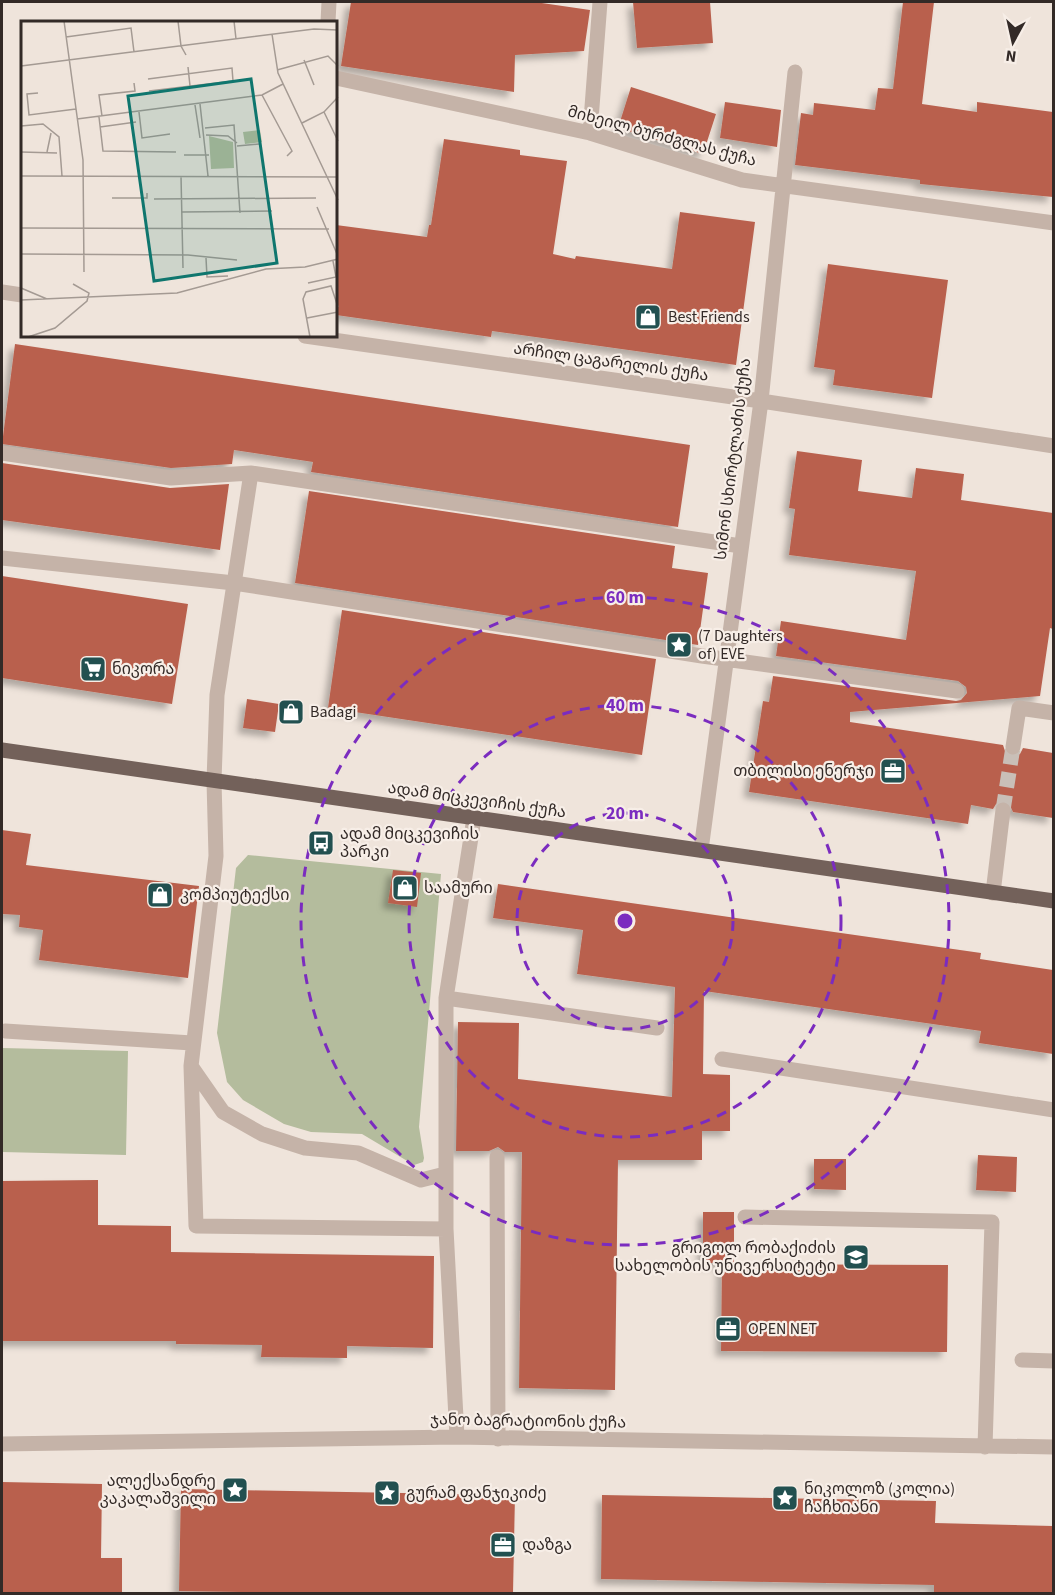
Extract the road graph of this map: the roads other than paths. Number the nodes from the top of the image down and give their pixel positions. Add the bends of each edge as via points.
1 (329, 2) edge
2 (600, 2) edge
3 (328, 21) edge
4 (795, 72) dead end
5 (338, 78) edge
6 (590, 133) junction
7 (781, 185) junction
8 (1053, 223) edge
9 (2, 292) edge
10 (21, 296) edge
11 (319, 338) edge
12 (761, 401) junction
13 (1053, 446) edge
14 (2, 453) edge
15 (250, 473) junction
16 (741, 546) junction
17 (2, 558) edge
18 (234, 583) junction
19 (725, 659) junction
20 (957, 691) dead end
21 (1053, 712) edge
22 (1013, 747) tunnel mouth
23 (2, 750) edge
24 (214, 781) junction
25 (1003, 810) tunnel mouth
26 (474, 818) junction
27 (701, 850) junction
28 (993, 892) junction
29 (1053, 901) edge
30 (446, 998) junction
31 (657, 1028) dead end
32 (5, 1031) dead end
33 (192, 1043) junction
34 (722, 1059) dead end
35 (191, 1066) junction
36 (1053, 1110) edge
37 (497, 1156) dead end
38 (445, 1174) junction
39 (745, 1218) dead end
40 (446, 1229) junction
41 (1022, 1360) dead end
42 (1053, 1361) edge
43 (457, 1437) junction
44 (498, 1439) junction
45 (2, 1444) edge
46 (985, 1446) junction
47 (1053, 1448) edge

1 - 3 street
2 - 6 street
4 - 7 street, სიმონ სხირტლაძის ქუჩა
5 - 6 street, მიხეილ ბურძგლას ქუჩა
6 - 7 street, მიხეილ ბურძგლას ქუჩა via 742,180
7 - 8 street, მიხეილ ბურძგლას ქუჩა
7 - 12 street, სიმონ სხირტლაძის ქუჩა
9 - 10 street
11 - 12 street, არჩილ ცაგარელის ქუჩა
12 - 13 street, არჩილ ცაგარელის ქუჩა
12 - 16 street, სიმონ სხირტლაძის ქუჩა
14 - 15 street via 171,478
15 - 16 street
15 - 18 street
16 - 19 street, სიმონ სხირტლაძის ქუჩა
17 - 18 street
18 - 19 street
18 - 24 street via 217,695
19 - 20 street
19 - 27 street, სიმონ სხირტლაძის ქუჩა
21 - 22 street via 1019,708
23 - 24 main road, ადამ მიცკევიჩის ქუჩა
24 - 26 main road, ადამ მიცკევიჩის ქუჩა
24 - 33 street via 216,856
25 - 28 street
26 - 27 main road, ადამ მიცკევიჩის ქუჩა
26 - 30 street
27 - 28 main road, ადამ მიცკევიჩის ქუჩა
28 - 29 main road, ადამ მიცკევიჩის ქუჩა
30 - 31 street
30 - 38 street
32 - 33 street
33 - 35 street
34 - 36 street
35 - 38 street via 222,1112 262,1134 305,1148 358,1153 421,1180
35 - 40 street via 196,1226
37 - 44 street
38 - 40 street
39 - 46 street via 992,1222
40 - 43 street
41 - 42 street
43 - 44 street, ჯანო ბაგრატიონის ქუჩა
43 - 45 street, ჯანო ბაგრატიონის ქუჩა
44 - 46 street, ჯანო ბაგრატიონის ქუჩა
46 - 47 street, ჯანო ბაგრატიონის ქუჩა

